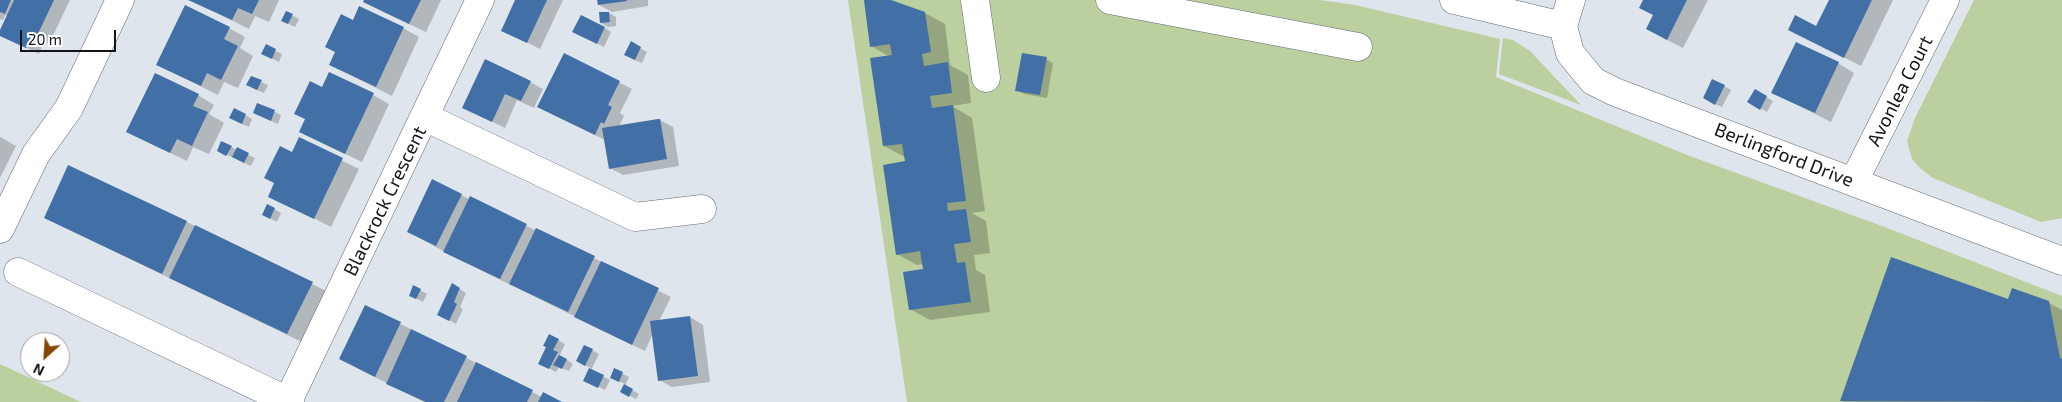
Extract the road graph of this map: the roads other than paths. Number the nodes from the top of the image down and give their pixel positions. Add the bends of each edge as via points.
1 (120, 0) edge
2 (480, 0) edge
3 (974, 0) edge
4 (1110, 0) edge
5 (1454, 0) edge
6 (1571, 0) edge
7 (1945, 0) edge
8 (1192, 7) edge
9 (1563, 26) junction
10 (1358, 47) dead end
11 (986, 78) dead end
12 (425, 117) junction
13 (1854, 181) junction
14 (702, 209) dead end
15 (0, 229) edge
16 (2062, 261) edge
17 (18, 272) dead end
18 (289, 402) edge

1 - 15 street via 69,108 36,154
2 - 12 street, Blackrock Crescent
3 - 11 street
4 - 8 street
5 - 9 street
6 - 9 street
7 - 13 street, Avonlea Court
8 - 10 street
9 - 13 street, Berlingford Drive via 1570,53 1593,81
12 - 14 street via 635,217
12 - 18 street, Blackrock Crescent
13 - 16 street, Berlingford Drive
17 - 18 street

